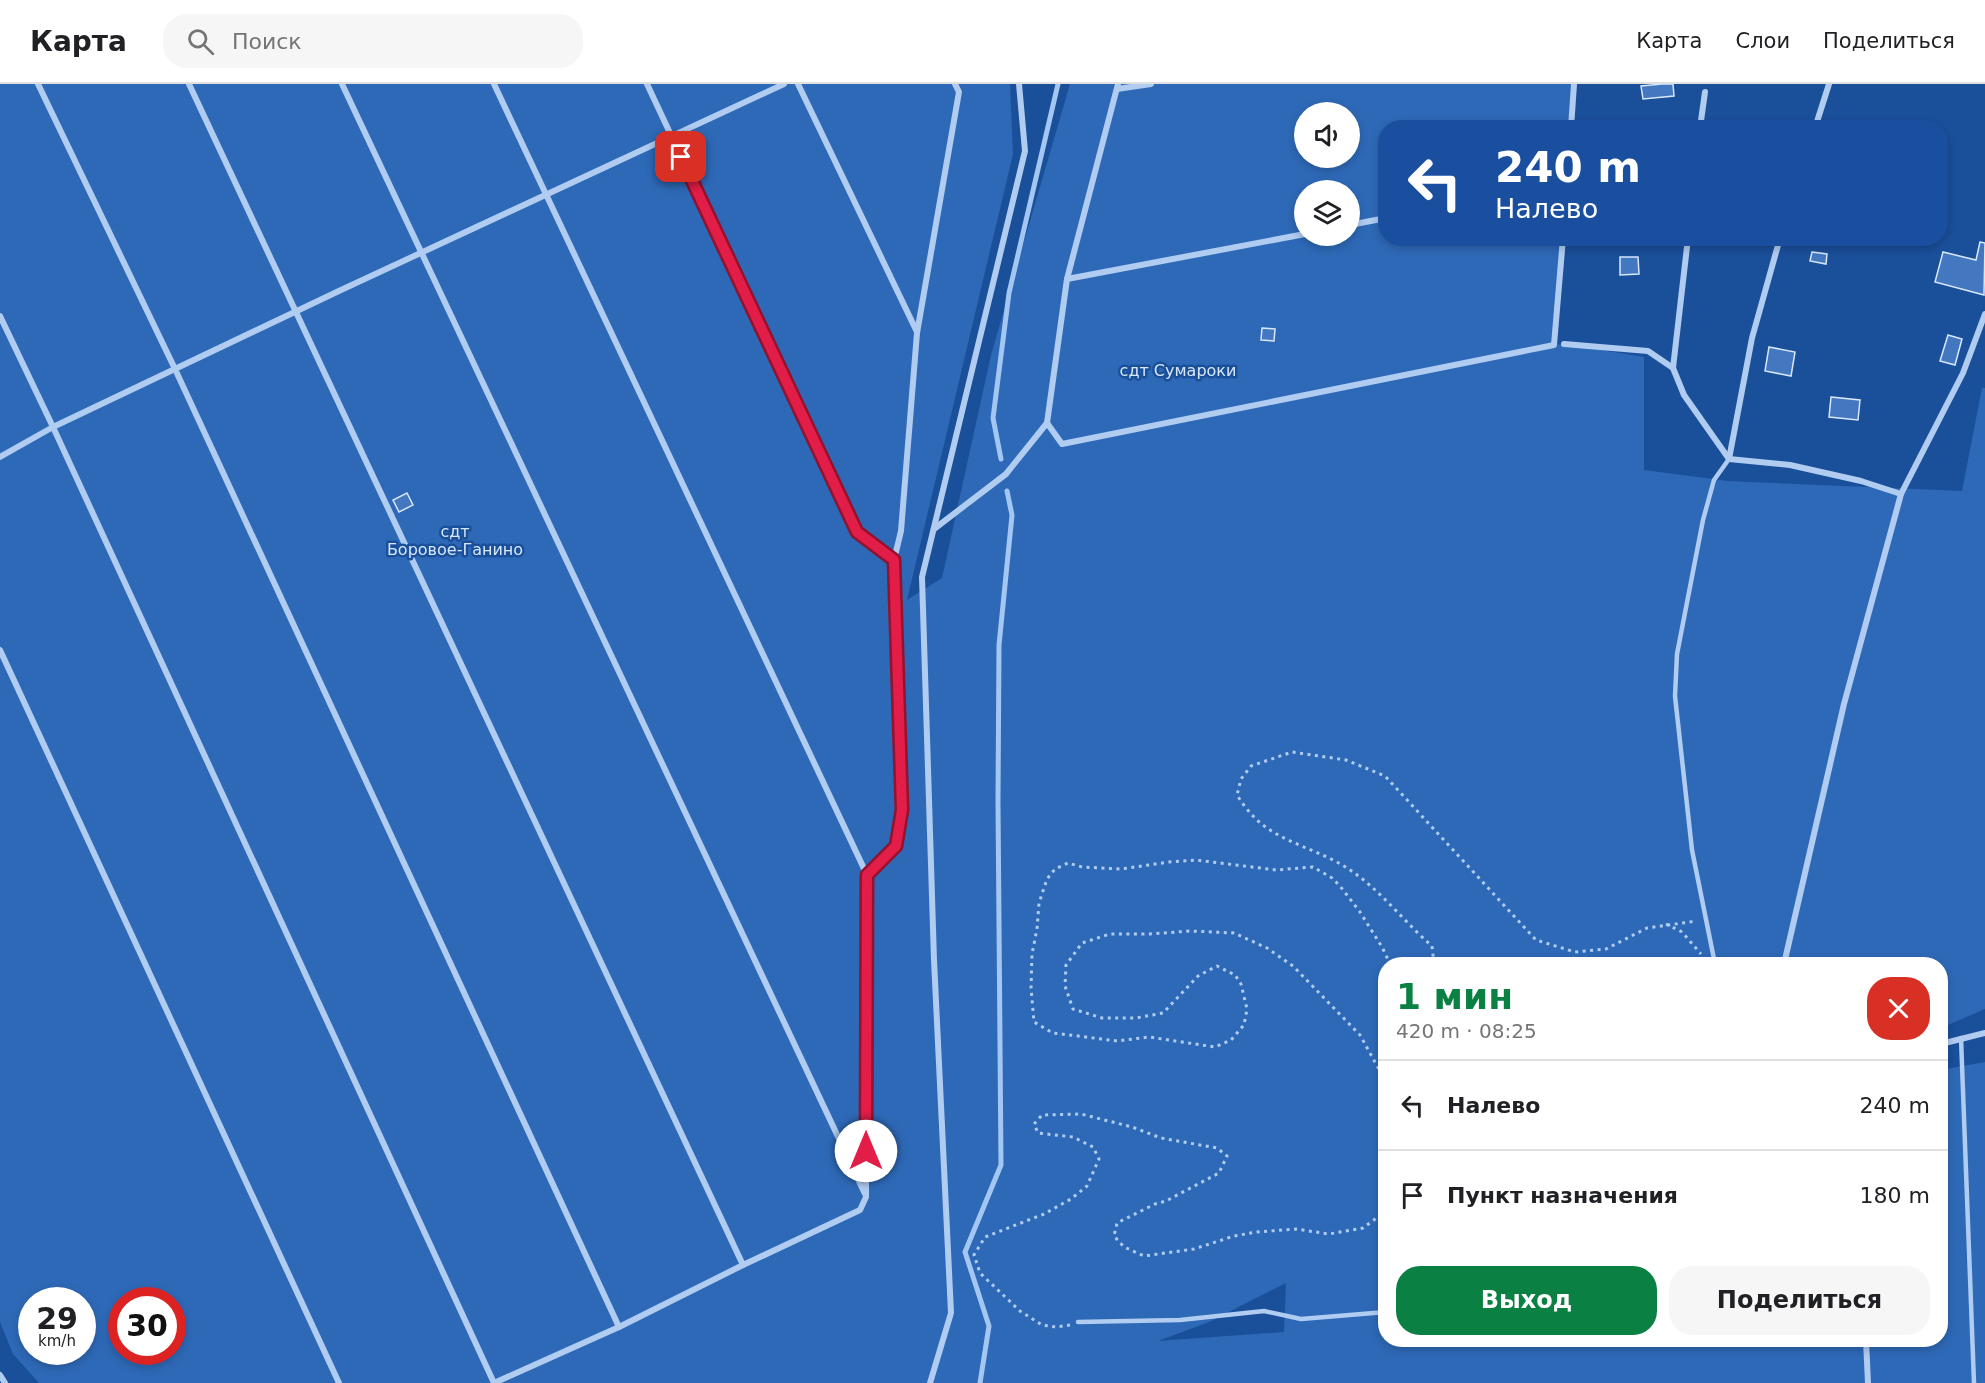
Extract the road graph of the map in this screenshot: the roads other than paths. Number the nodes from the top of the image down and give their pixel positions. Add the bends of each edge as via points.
1 (38, 84) edge
2 (189, 84) edge
3 (342, 84) edge
4 (494, 84) edge
5 (647, 84) edge
6 (784, 84) edge
7 (798, 84) edge
8 (955, 84) edge
9 (1019, 84) edge
10 (1151, 84) edge
11 (1574, 84) edge
12 (1829, 84) edge
13 (1118, 87) edge
14 (1705, 92) dead end
15 (1572, 120) edge
16 (1702, 120) edge
17 (1818, 120) edge
18 (671, 136) junction
19 (545, 195) junction
20 (1378, 220) edge
21 (1360, 223) edge
22 (1294, 236) edge
23 (1562, 246) edge
24 (1687, 246) edge
25 (1778, 246) edge
26 (422, 253) junction
27 (1067, 279) junction
28 (297, 311) junction
29 (1985, 314) edge
30 (0, 316) edge
31 (918, 333) junction
32 (1564, 345) dead end
33 (1673, 368) junction
34 (176, 369) junction
35 (1047, 423) junction
36 (54, 427) junction
37 (0, 457) edge
38 (1729, 459) junction
39 (1901, 494) junction
40 (934, 529) junction
41 (894, 560) junction
42 (0, 650) edge
43 (867, 875) junction
44 (1713, 957) edge
45 (1786, 957) edge
46 (1985, 1033) edge
47 (1961, 1038) junction
48 (1948, 1042) edge
49 (866, 1197) junction
50 (743, 1265) junction
51 (1378, 1313) edge
52 (1078, 1322) road end
53 (619, 1327) junction
54 (1866, 1347) edge
55 (0, 1375) edge
56 (5, 1383) edge
57 (339, 1383) edge
58 (494, 1383) edge
59 (930, 1383) edge
60 (1868, 1383) edge
61 (1974, 1383) edge

1 - 34 street
2 - 28 street
3 - 26 street
4 - 19 street
5 - 18 street
6 - 18 street
7 - 31 street
8 - 31 street via 959,92
9 - 40 street via 1025,151
10 - 13 street
11 - 15 street
12 - 17 street
13 - 27 street
14 - 16 street
18 - 19 street
18 - 41 street via 857,532
19 - 26 street
19 - 43 street
20 - 21 street
22 - 27 street
23 - 35 street via 1554,345 1062,444
24 - 33 street
25 - 38 street via 1752,338
26 - 28 street
26 - 49 street
27 - 35 street
28 - 34 street
28 - 50 street
29 - 39 street via 1963,373
30 - 36 street
31 - 41 street via 901,531
32 - 33 street via 1648,351
33 - 38 street via 1684,395
34 - 36 street
34 - 53 street
35 - 40 street via 1006,474
36 - 37 street
36 - 58 street
38 - 39 street via 1790,465
38 - 44 lane via 1714,480 1703,520 1677,654 1675,696 1692,850
39 - 45 street via 1844,704
40 - 59 street via 922,577 934,960 951,1313
41 - 43 street via 902,810 896,846
42 - 57 street
43 - 49 street
46 - 47 street
47 - 48 street
47 - 61 lane
49 - 50 street via 860,1210
50 - 53 street
51 - 52 lane via 1301,1319 1264,1311 1180,1320
53 - 58 street
54 - 60 street
55 - 56 street

